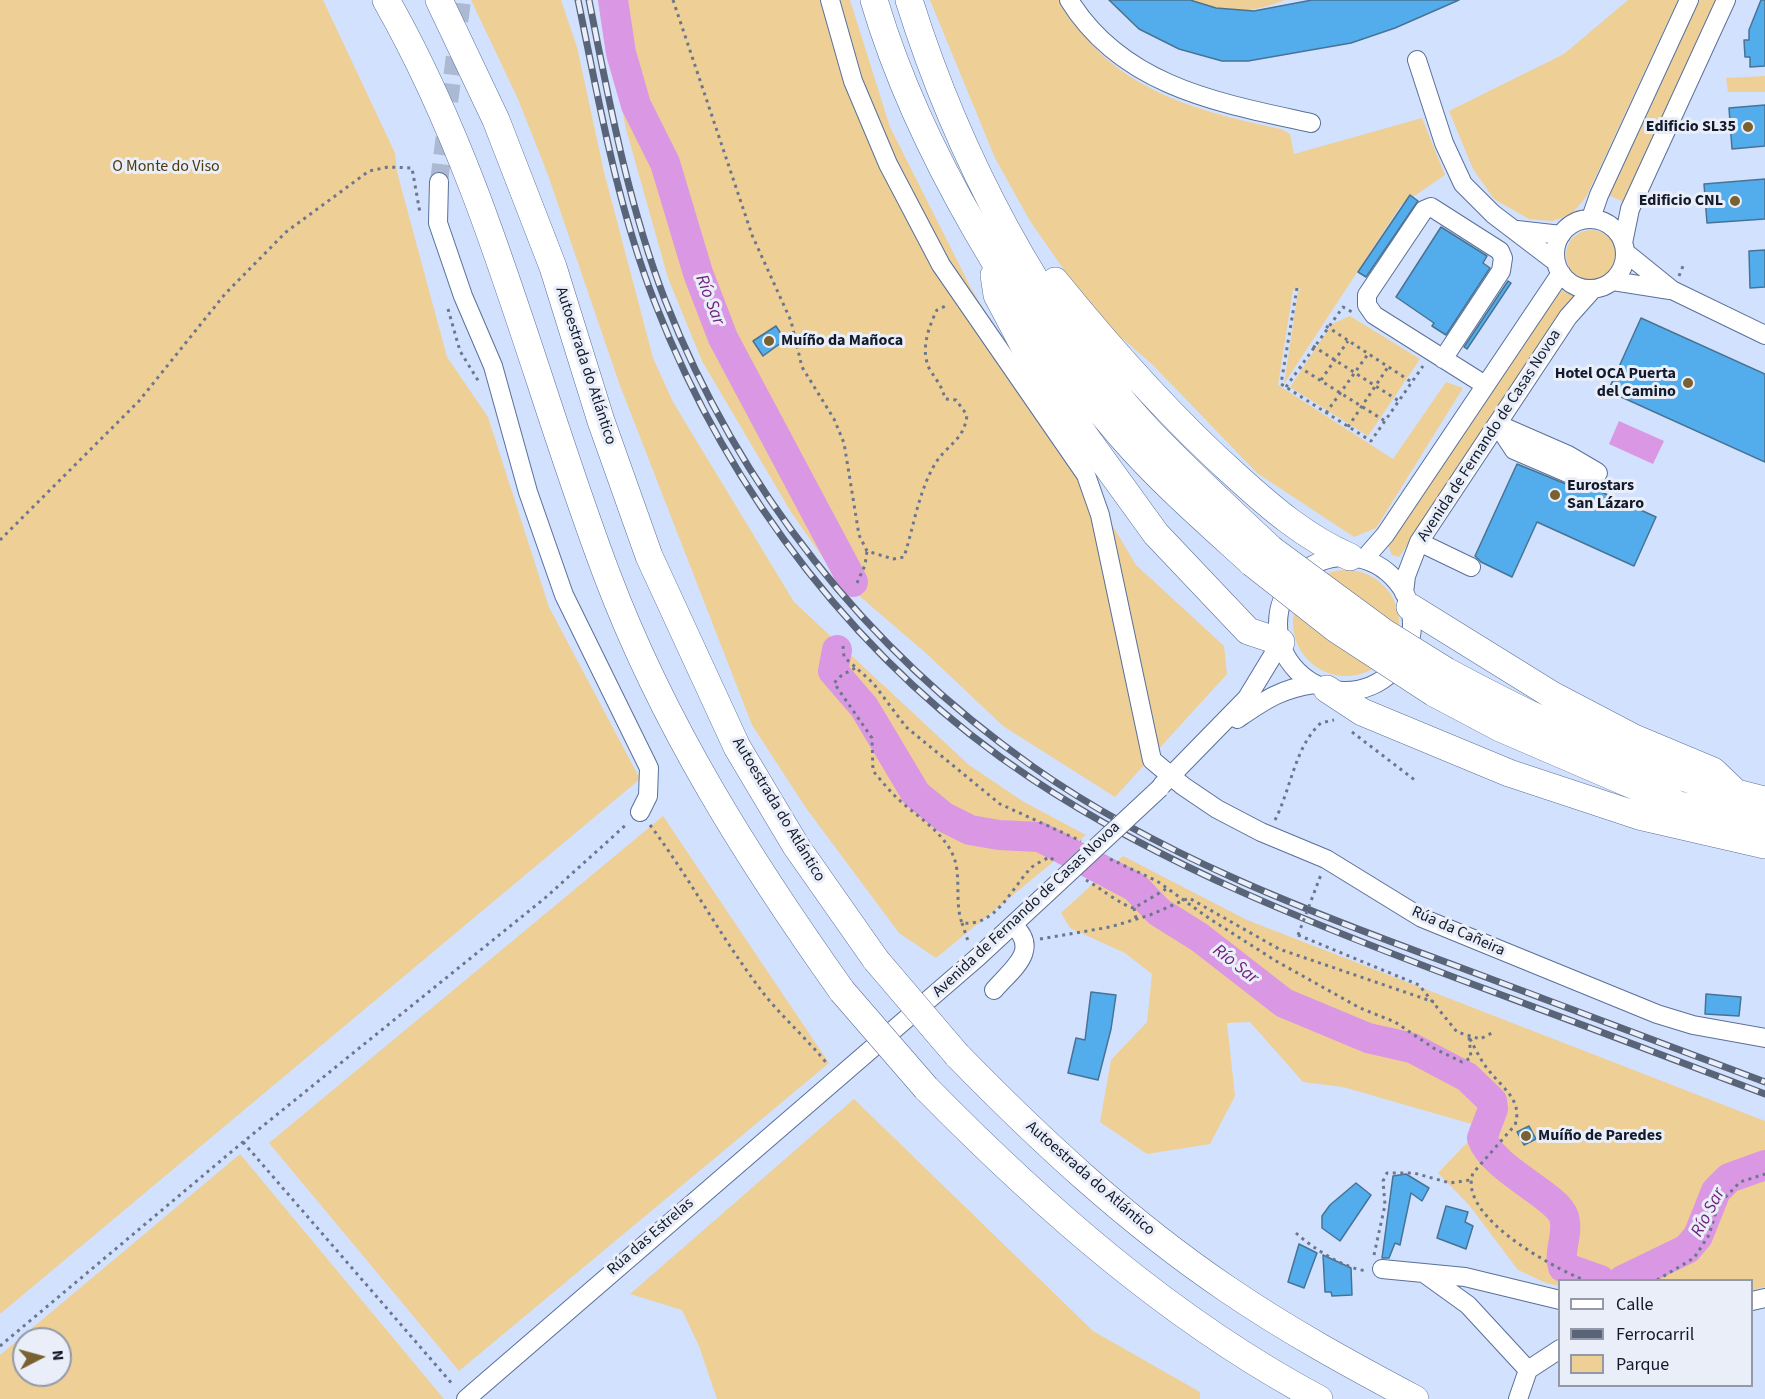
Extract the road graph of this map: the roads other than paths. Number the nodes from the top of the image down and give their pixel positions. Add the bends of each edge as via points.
1 (386, 0) edge
2 (439, 0) edge
3 (830, 0) edge
4 (874, 0) edge
5 (909, 0) edge
6 (1069, 0) edge
7 (1689, 0) edge
8 (1726, 0) edge
9 (1417, 60) dead end
10 (1311, 123) dead end
11 (439, 182) tunnel mouth
12 (985, 192) junction
13 (1591, 219) junction
14 (1517, 230) junction
15 (1561, 235) junction
16 (1624, 248) junction
17 (991, 256) junction
18 (1558, 267) junction
19 (1612, 281) junction
20 (1593, 289) junction
21 (1672, 290) junction
22 (1765, 335) edge
23 (1435, 359) junction
24 (1485, 386) junction
25 (1497, 424) junction
26 (1419, 542) junction
27 (1261, 556) junction
28 (1357, 558) junction
29 (1471, 567) dead end
30 (1407, 600) junction
31 (1281, 642) junction
32 (1440, 682) junction
33 (1320, 687) junction
34 (1211, 738) junction
35 (1166, 782) junction
36 (1735, 792) junction
37 (1765, 800) edge
38 (1679, 805) junction
39 (640, 812) road end
40 (1765, 825) edge
41 (1727, 835) junction
42 (1765, 844) edge
43 (1018, 929) junction
44 (994, 990) dead end
45 (1765, 1038) edge
46 (838, 1077) joint
47 (1382, 1269) road end
48 (1424, 1273) junction
49 (1558, 1300) edge
50 (1558, 1350) edge
51 (1528, 1371) junction
52 (1519, 1398) edge
53 (466, 1399) edge
54 (1319, 1399) edge
55 (1415, 1399) edge

1 - 54 highway, bridge via 456,144 509,285 608,577 656,689 694,765 778,901 842,991 926,1088 993,1157 1155,1294 1221,1340
2 - 55 highway, Autoestrada do Atlántico, bridge via 496,120 553,267 601,421 654,566 738,747 796,846 876,960 957,1054 1043,1141 1157,1237 1264,1312
3 - 35 street, Rúa da Cañeira via 853,81 888,164 941,265 1086,475 1100,515 1152,760
4 - 17 highway via 924,129
5 - 12 highway via 927,60
6 - 10 street via 1087,26 1109,46 1159,80 1212,101
7 - 13 street
8 - 16 street via 1630,209
9 - 14 street via 1444,143 1463,184 1493,214
11 - 39 street via 438,223 493,366 528,492 564,595 649,768 648,795
12 - 27 highway via 1051,303 1095,366
12 - 28 highway via 1096,331 1183,428 1274,510 1315,540
13 - 15 street via 1574,223
13 - 16 street via 1611,225
14 - 15 street
14 - 18 street
15 - 18 street via 1557,243
16 - 19 street via 1620,273
16 - 21 street
17 - 27 highway via 1067,369 1122,436 1174,492
17 - 31 highway via 997,295 1035,367 1156,534 1248,631
18 - 20 street via 1575,285
18 - 24 street, Avenida de Fernando de Casas Novoa
19 - 20 street
19 - 21 street
20 - 25 street, Avenida de Fernando de Casas Novoa via 1568,317
21 - 22 street
23 - 23 street via 1366,305 1367,295 1424,210 1431,207 1500,251 1503,258 1501,271
23 - 24 street
24 - 28 street, Avenida de Fernando de Casas Novoa via 1385,535
25 - 25 street via 1514,450 1570,474 1598,473 1568,455
25 - 26 street, Avenida de Fernando de Casas Novoa
26 - 29 street
26 - 30 street, Avenida de Fernando de Casas Novoa via 1406,576
27 - 32 highway, bridge via 1336,629
28 - 30 street via 1380,567 1394,578
28 - 31 street via 1327,558 1307,568 1291,584 1280,603 1277,626
30 - 33 street, Avenida de Fernando de Casas Novoa via 1410,637 1399,664 1384,679 1347,692
30 - 36 highway via 1552,696 1634,738 1713,771
31 - 33 street via 1300,675
31 - 34 street, Avenida de Fernando de Casas Novoa via 1256,685
32 - 36 highway via 1525,713 1623,758
32 - 38 highway via 1500,728
33 - 34 street, Avenida de Fernando de Casas Novoa via 1288,688 1271,695
33 - 41 highway via 1362,712 1509,772 1639,816
34 - 35 street, Avenida de Fernando de Casas Novoa
35 - 43 street, Avenida de Fernando de Casas Novoa, bridge via 1045,895
35 - 45 street, Rúa da Cañeira via 1267,834 1326,859 1422,918 1548,971 1693,1025
36 - 37 highway
38 - 40 highway
38 - 41 highway
41 - 42 highway
43 - 44 street via 1026,943 1025,953
43 - 46 street, Avenida de Fernando de Casas Novoa
46 - 53 street, Rúa das Estrelas
47 - 48 street
48 - 49 street via 1466,1277
48 - 51 street via 1468,1305
50 - 51 street
51 - 52 street

